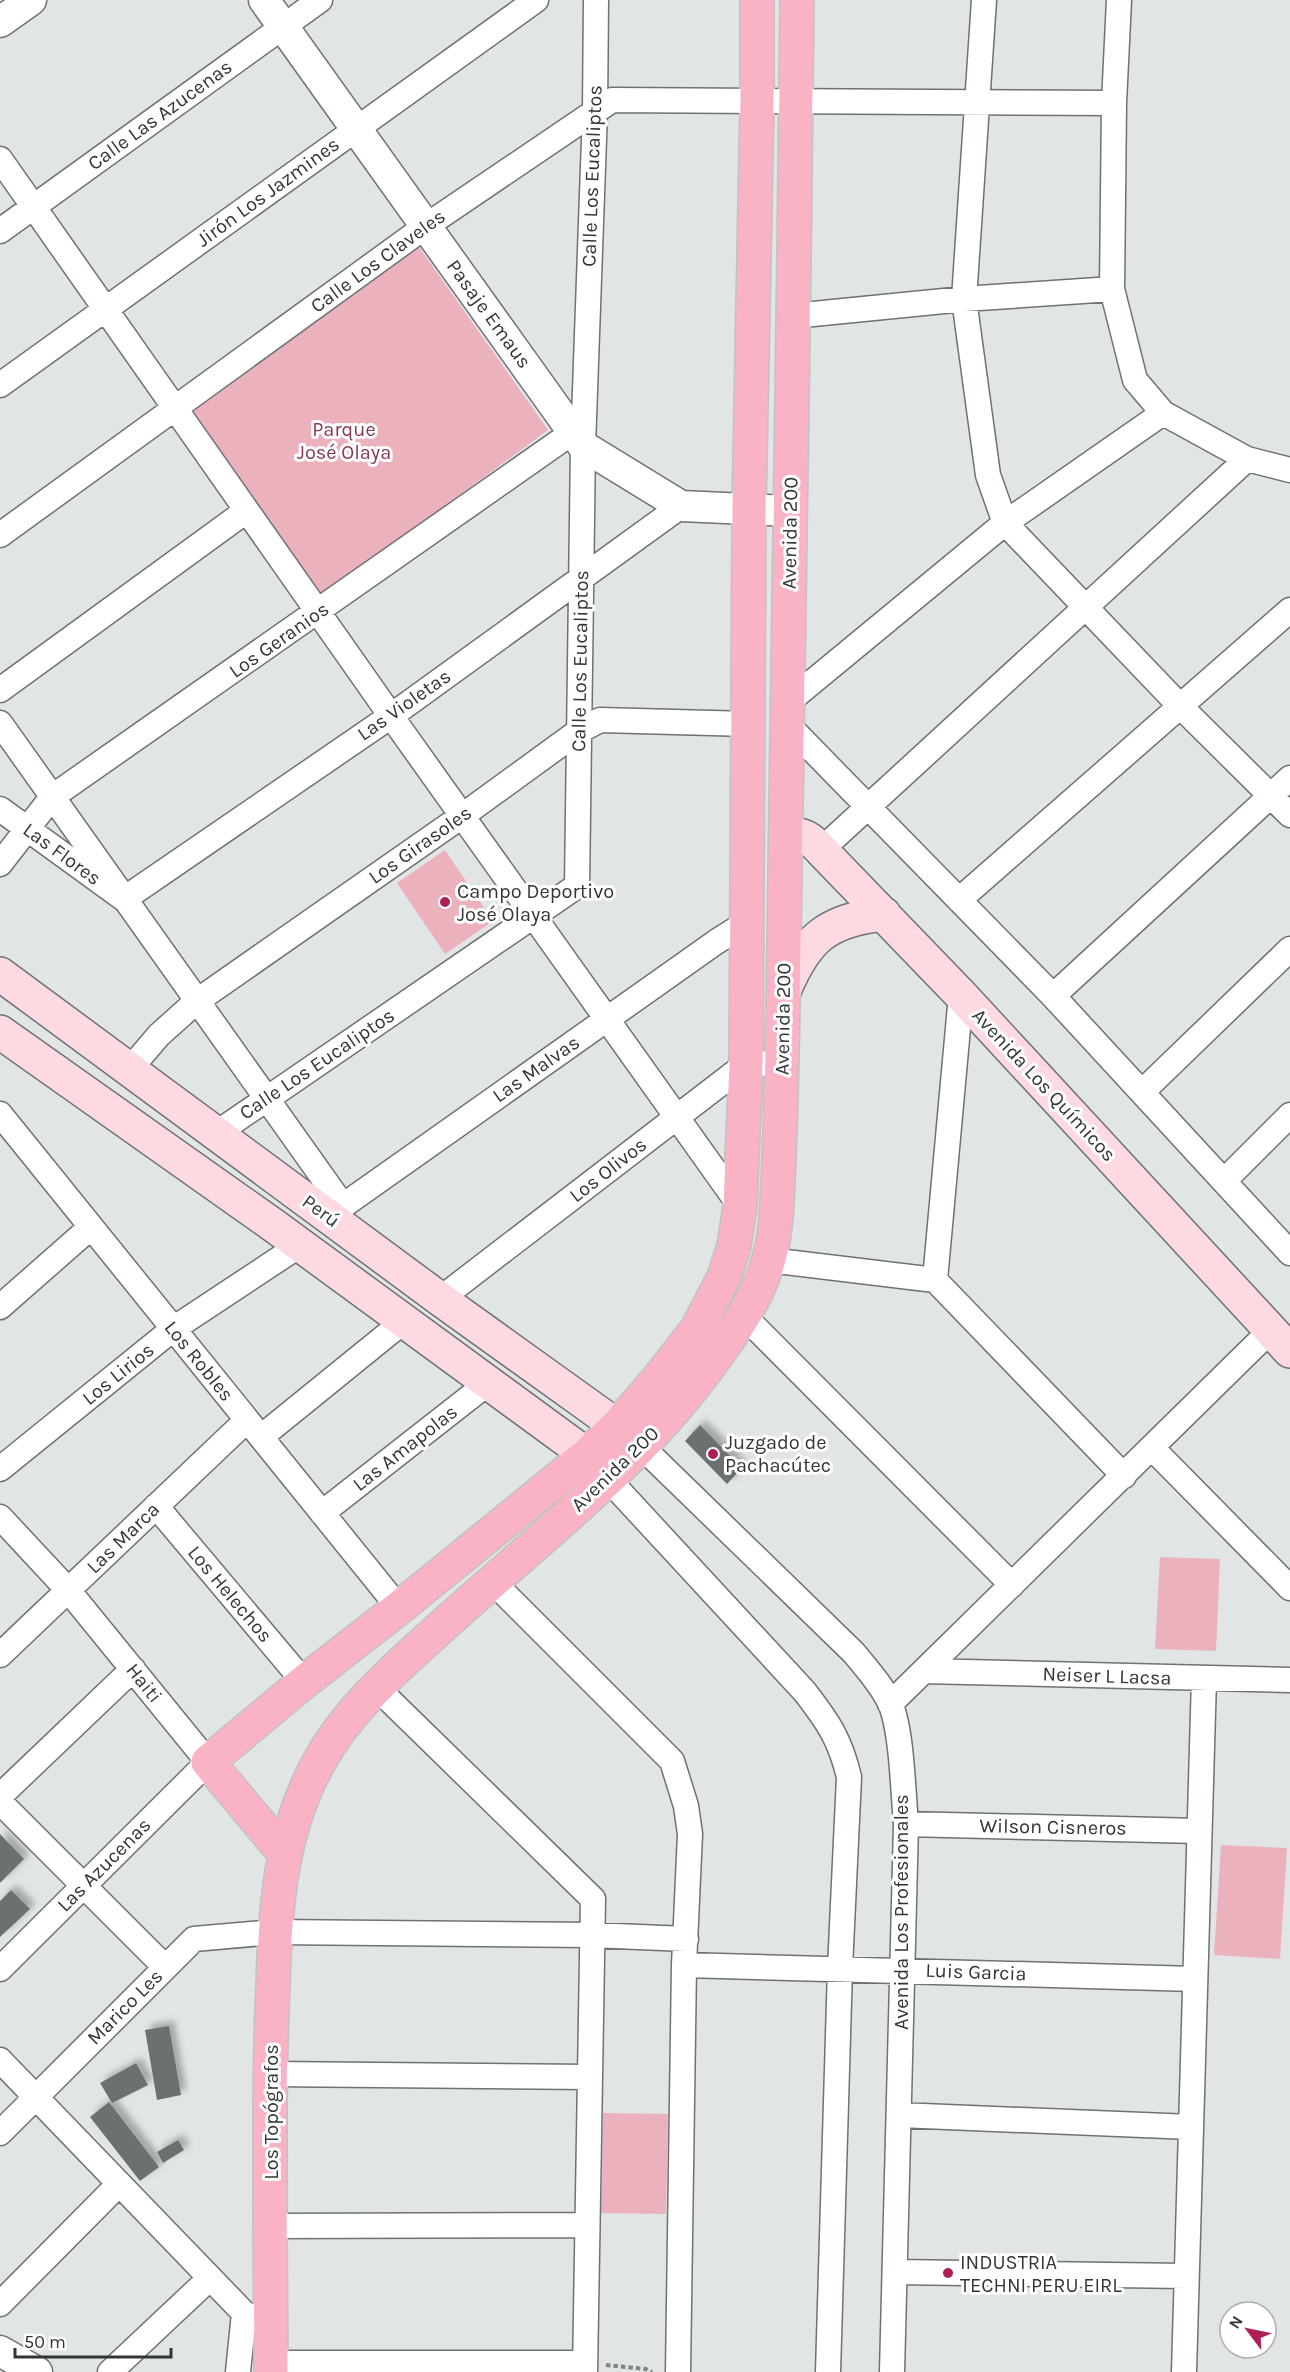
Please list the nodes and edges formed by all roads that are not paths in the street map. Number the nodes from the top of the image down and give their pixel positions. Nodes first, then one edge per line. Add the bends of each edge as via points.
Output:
1 (31, 0) edge
2 (264, 0) edge
3 (320, 0) edge
4 (536, 0) edge
5 (596, 0) edge
6 (757, 0) edge
7 (797, 0) edge
8 (984, 0) edge
9 (1119, 0) edge
10 (0, 22) edge
11 (284, 27) junction
12 (757, 101) junction
13 (795, 101) junction
14 (976, 102) junction
15 (1113, 103) junction
16 (595, 111) junction
17 (356, 128) junction
18 (0, 159) edge
19 (33, 207) junction
20 (426, 226) junction
21 (0, 231) edge
22 (1112, 289) junction
23 (964, 299) junction
24 (104, 309) junction
25 (793, 316) junction
26 (0, 385) edge
27 (175, 409) junction
28 (1163, 412) junction
29 (578, 439) junction
30 (1248, 459) junction
31 (1290, 470) edge
32 (681, 506) junction
33 (749, 509) junction
34 (246, 511) junction
35 (790, 511) junction
36 (1005, 524) junction
37 (0, 535) edge
38 (581, 579) junction
39 (1087, 607) junction
40 (1290, 610) edge
41 (318, 612) junction
42 (0, 690) edge
43 (1180, 706) junction
44 (788, 713) junction
45 (391, 716) junction
46 (0, 723) edge
47 (749, 724) junction
48 (579, 731) junction
49 (1290, 778) edge
50 (1270, 796) junction
51 (52, 797) junction
52 (868, 807) junction
53 (0, 809) edge
54 (1290, 815) edge
55 (462, 816) junction
56 (26, 828) junction
57 (788, 834) junction
58 (821, 850) junction
59 (0, 864) edge
60 (124, 899) junction
61 (959, 900) junction
62 (884, 914) junction
63 (533, 916) junction
64 (746, 923) junction
65 (1290, 949) edge
66 (0, 974) edge
67 (784, 991) junction
68 (961, 995) junction
69 (1053, 996) junction
70 (197, 1001) junction
71 (606, 1019) junction
72 (0, 1032) edge
73 (94, 1043) junction
74 (783, 1063) junction
75 (746, 1064) junction
76 (130, 1069) junction
77 (68, 1080) junction
78 (1142, 1092) junction
79 (267, 1099) junction
80 (1290, 1115) edge
81 (676, 1118) junction
82 (4, 1126) edge
83 (217, 1133) junction
84 (1224, 1181) junction
85 (740, 1206) junction
86 (336, 1211) junction
87 (91, 1227) junction
88 (300, 1245) junction
89 (1290, 1253) edge
90 (769, 1260) junction
91 (935, 1280) junction
92 (440, 1299) junction
93 (0, 1307) edge
94 (743, 1315) junction
95 (404, 1321) junction
96 (173, 1329) junction
97 (1280, 1340) edge
98 (488, 1383) junction
99 (617, 1426) junction
100 (254, 1428) junction
101 (642, 1447) junction
102 (1152, 1448) junction
103 (587, 1455) junction
104 (0, 1469) edge
105 (1124, 1476) junction
106 (609, 1480) junction
107 (156, 1506) junction
108 (322, 1513) junction
109 (0, 1517) edge
110 (492, 1581) junction
111 (1012, 1585) junction
112 (1290, 1588) edge
113 (68, 1590) junction
114 (399, 1608) junction
115 (0, 1655) edge
116 (133, 1669) junction
117 (924, 1671) junction
118 (1204, 1678) junction
119 (1290, 1680) edge
120 (304, 1682) junction
121 (376, 1688) junction
122 (890, 1704) junction
123 (208, 1762) junction
124 (0, 1796) edge
125 (0, 1802) edge
126 (906, 1824) junction
127 (1199, 1831) junction
128 (284, 1853) junction
129 (84, 1886) junction
130 (274, 1932) junction
131 (592, 1935) junction
132 (686, 1939) junction
133 (684, 1965) junction
134 (165, 1967) junction
135 (840, 1968) junction
136 (0, 1969) edge
137 (902, 1969) junction
138 (1195, 1979) junction
139 (0, 2060) edge
140 (270, 2074) junction
141 (590, 2077) junction
142 (36, 2097) junction
143 (899, 2115) junction
144 (1191, 2127) junction
145 (0, 2133) edge
146 (120, 2184) junction
147 (587, 2225) junction
148 (270, 2226) junction
149 (895, 2272) junction
150 (1186, 2276) junction
151 (210, 2278) junction
152 (0, 2304) edge
153 (257, 2320) junction
154 (0, 2351) edge
155 (240, 2361) edge
156 (271, 2367) edge
157 (585, 2368) edge
158 (37, 2372) edge
159 (110, 2372) edge
160 (219, 2372) edge
161 (678, 2372) edge
162 (828, 2372) edge
163 (892, 2372) edge
164 (1184, 2372) edge

1 - 10 street
2 - 11 street, Pasaje Emaus
3 - 11 street, Calle Las Azucenas
4 - 17 street, Jirón Los Jazmines
5 - 16 street, Calle Los Eucaliptos
6 - 12 main road, Avenida 200
7 - 13 main road, Avenida 200
8 - 14 street
9 - 15 street
11 - 17 street, Pasaje Emaus
11 - 19 street, Calle Las Azucenas
12 - 13 street, Calle Los Claveles
12 - 16 street, Calle Los Claveles via 612,100
12 - 33 main road, Avenida 200
13 - 14 street, Calle Los Claveles
13 - 25 main road, Avenida 200
14 - 15 street, Calle Los Claveles
14 - 23 street
15 - 22 street
16 - 20 street, Calle Los Claveles
16 - 29 street, Calle Los Eucaliptos
17 - 20 street, Pasaje Emaus
17 - 24 street, Jirón Los Jazmines
18 - 19 street
19 - 21 street, Calle Las Azucenas
19 - 24 street
20 - 27 street, Calle Los Claveles
20 - 29 street, Pasaje Emaus
22 - 23 street
22 - 28 street via 1135,380
23 - 25 street
23 - 36 street via 988,475
24 - 26 street, Jirón Los Jazmines
24 - 27 street
25 - 35 main road, Avenida 200
27 - 34 street
27 - 37 street, Calle Los Claveles
28 - 30 street
28 - 36 street
29 - 32 street, Pasaje Emaus
29 - 38 street, Calle Los Eucaliptos
29 - 41 street, Los Geranios
30 - 31 street
30 - 39 street
32 - 33 street, Pasaje Emaus
32 - 38 street, Las Violetas
33 - 35 street, Pasaje Emaus
33 - 47 main road, Avenida 200
34 - 41 street
34 - 42 street
35 - 44 main road, Avenida 200
36 - 39 street
36 - 44 street
38 - 45 street, Las Violetas
38 - 48 street, Calle Los Eucaliptos
39 - 43 street
39 - 52 street
40 - 43 street
41 - 45 street
41 - 51 street, Los Geranios
43 - 50 street
43 - 61 street
44 - 52 street
44 - 57 main road, Avenida 200
45 - 55 street
45 - 60 street, Las Violetas
46 - 51 street
47 - 48 street, Los Girasoles via 600,720
47 - 64 main road, Avenida 200
48 - 55 street, Los Girasoles
48 - 63 street, Calle Los Eucaliptos via 577,886
49 - 50 street
50 - 54 street
50 - 69 street
51 - 56 street, Los Geranios
51 - 60 street
52 - 58 street
52 - 61 street
53 - 56 street, Las Flores
55 - 63 street
55 - 70 street, Los Girasoles
56 - 59 street, Los Geranios
56 - 60 street, Las Flores
57 - 58 main road, Avenida Los Químicos via 799,833
57 - 67 main road, Avenida 200
58 - 62 main road, Avenida Los Químicos
60 - 70 street
61 - 69 street
62 - 67 main road via 858,917 834,926 813,941 796,962
62 - 68 main road, Avenida Los Químicos
63 - 71 street
63 - 79 street, Calle Los Eucaliptos
64 - 71 street, Las Malvas
64 - 75 main road, Avenida 200
65 - 78 street
66 - 73 main road, Perú
67 - 74 main road, Avenida 200
68 - 91 street
68 - 97 main road, Avenida Los Químicos
69 - 78 street
70 - 76 street, Los Girasoles via 159,1035
70 - 79 street
71 - 81 street
71 - 86 street, Las Malvas
72 - 77 main road, Perú
73 - 76 main road, Perú
73 - 77 main road
74 - 75 street
74 - 90 main road, Avenida 200 via 776,1221
75 - 81 street, Los Olivos
75 - 85 main road, Avenida 200
76 - 83 main road, Perú
77 - 88 main road, Perú
78 - 84 street
79 - 83 street, Calle Los Eucaliptos
79 - 86 street
80 - 84 street
81 - 85 street
81 - 92 street, Los Olivos
82 - 87 street, Los Robles
83 - 86 main road, Perú
84 - 89 street
85 - 99 main road, Avenida 200 via 734,1246 715,1298 697,1329
86 - 92 main road, Perú
87 - 93 street
87 - 96 street, Los Robles
88 - 95 main road, Perú
88 - 96 street, Los Lirios
90 - 91 street
90 - 94 main road, Avenida 200 via 754,1299
91 - 105 street
92 - 99 main road, Perú
94 - 101 main road, Avenida 200 via 697,1382
94 - 111 street
95 - 98 main road, Perú
95 - 100 street
96 - 100 street, Los Robles
96 - 104 street, Los Lirios
97 - 102 street
98 - 103 main road, Perú
98 - 108 street, Las Amapolas
99 - 101 main road, Perú
99 - 103 main road, Avenida 200
100 - 107 street, Las Marca
100 - 108 street, Los Robles
101 - 106 main road, Avenida 200
101 - 122 street, Avenida Los Profesionales via 854,1653 876,1678
102 - 105 street
102 - 112 street
103 - 106 main road, Perú
103 - 114 main road, Avenida 200
105 - 111 street
106 - 110 main road, Avenida 200
106 - 135 street via 805,1692 829,1723 843,1750 849,1777
107 - 113 street, Las Marca
107 - 120 street, Los Helechos
108 - 114 street, Los Robles
109 - 113 street, Haiti
110 - 121 main road, Avenida 200
110 - 132 street via 672,1761 690,1834
111 - 117 street
113 - 115 street, Las Marca
113 - 116 street, Haiti
114 - 120 main road, Avenida 200
116 - 123 street, Haiti
116 - 124 street
117 - 118 street, Neiser L Lacsa
117 - 122 street
118 - 119 street, Neiser L Lacsa
118 - 127 street
120 - 123 main road, Avenida 200
121 - 128 main road, Avenida 200 via 346,1720 319,1761 298,1806
121 - 131 street via 593,1899
122 - 126 street, Avenida Los Profesionales via 897,1733
123 - 128 main road, Haiti
123 - 129 street, Las Azucenas
125 - 129 street
126 - 127 street, Wilson Cisneros
126 - 137 street, Avenida Los Profesionales
127 - 138 street
128 - 130 main road, Los Topógrafos
129 - 134 street
129 - 136 street, Las Azucenas
130 - 131 street, Marico Les
130 - 134 street, Marico Les via 194,1939
130 - 140 main road, Los Topógrafos
131 - 132 street, Marico Les
131 - 141 street
132 - 133 street
133 - 135 street, Luis Garcia
133 - 161 street
134 - 142 street, Marico Les
135 - 137 street, Luis Garcia
135 - 162 street
137 - 138 street, Luis Garcia
137 - 143 street, Avenida Los Profesionales
138 - 144 street
139 - 142 street
140 - 141 street
140 - 148 main road, Los Topógrafos
141 - 147 street
142 - 145 street, Marico Les
142 - 146 street
143 - 144 street
143 - 149 street, Avenida Los Profesionales
144 - 150 street
146 - 151 street
146 - 152 street
147 - 148 street
147 - 157 street
148 - 153 main road, Los Topógrafos
149 - 150 street
149 - 163 street, Avenida Los Profesionales
150 - 164 street
151 - 153 street
151 - 159 street
153 - 155 street
153 - 156 main road, Los Topógrafos
154 - 158 street
155 - 160 street
156 - 157 street

